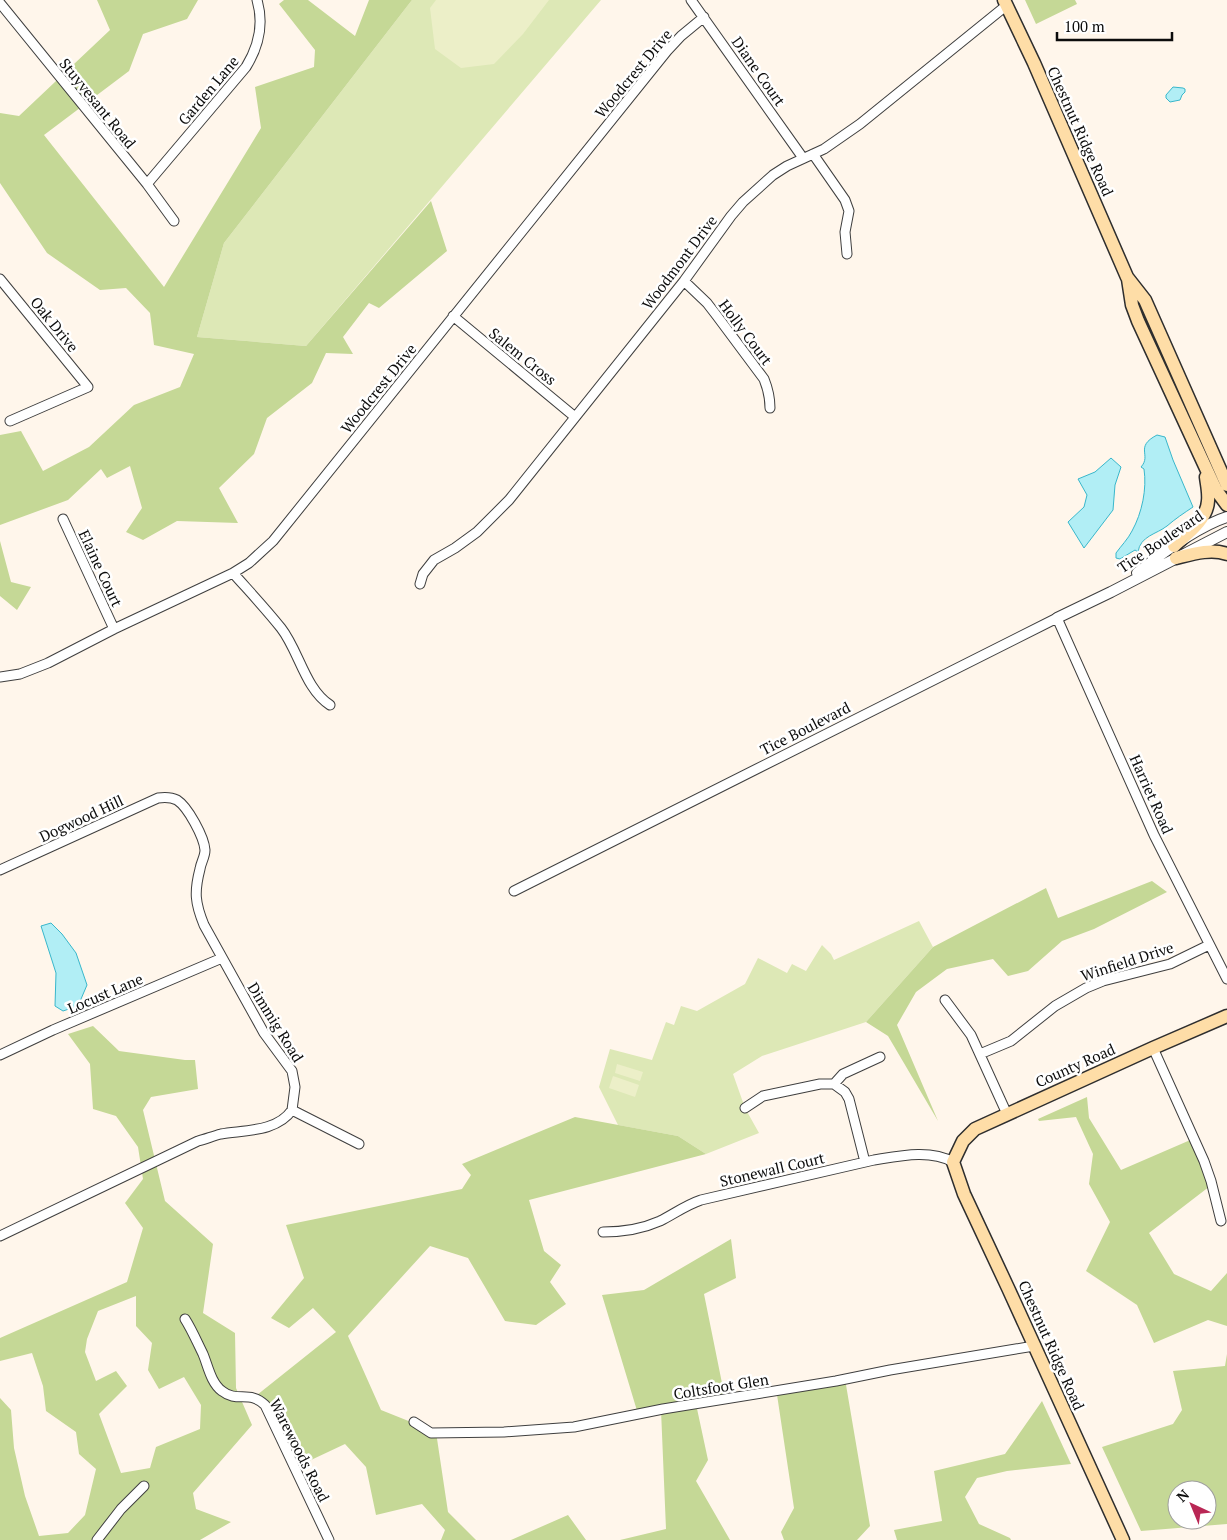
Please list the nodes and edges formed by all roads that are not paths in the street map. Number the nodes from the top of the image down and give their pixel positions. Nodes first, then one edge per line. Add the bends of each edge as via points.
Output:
1 (258, 0) edge
2 (691, 0) edge
3 (0, 3) edge
4 (1005, 3) edge
5 (704, 17) junction
6 (813, 154) junction
7 (803, 158) junction
8 (147, 184) junction
9 (174, 221) dead end
10 (847, 254) dead end
11 (1127, 277) junction
12 (0, 279) edge
13 (684, 281) junction
14 (453, 316) junction
15 (770, 408) dead end
16 (576, 416) junction
17 (10, 421) dead end
18 (1206, 469) junction
19 (1227, 485) edge
20 (1227, 505) edge
21 (1227, 517) edge
22 (63, 519) dead end
23 (1227, 532) edge
24 (1175, 552) junction
25 (1227, 554) edge
26 (233, 573) junction
27 (420, 584) dead end
28 (1057, 618) junction
29 (114, 629) junction
30 (0, 677) edge
31 (330, 705) dead end
32 (174, 798) joint
33 (0, 870) edge
34 (514, 891) dead end
35 (1209, 945) junction
36 (222, 958) junction
37 (1227, 979) edge
38 (945, 1000) dead end
39 (1227, 1016) edge
40 (1153, 1048) junction
41 (980, 1054) junction
42 (0, 1055) edge
43 (880, 1057) dead end
44 (834, 1084) junction
45 (745, 1108) dead end
46 (292, 1110) junction
47 (1007, 1114) junction
48 (360, 1144) dead end
49 (865, 1162) junction
50 (953, 1162) junction
51 (1221, 1221) dead end
52 (603, 1232) dead end
53 (0, 1236) edge
54 (185, 1319) dead end
55 (1034, 1346) junction
56 (414, 1422) dead end
57 (144, 1486) dead end
58 (97, 1540) edge
59 (329, 1540) edge
60 (1123, 1540) edge

1 - 8 street, Garden Lane via 260,33 252,58
2 - 5 street, Diane Court
3 - 8 street, Stuyvesant Road
4 - 6 street, Woodmont Drive via 860,124
4 - 11 main road, Chestnut Ridge Road
5 - 7 street, Diane Court
5 - 14 street, Woodcrest Drive via 667,51
6 - 7 street, Woodmont Drive
6 - 10 street via 849,211 845,232
7 - 13 street, Woodmont Drive via 773,175 743,202
8 - 9 street, Stuyvesant Road
11 - 18 main road, Chestnut Ridge Road via 1138,321
11 - 19 main road, Chestnut Ridge Road via 1145,300
12 - 17 street, Oak Drive via 88,387
13 - 15 street, Holly Court via 707,303 764,380
13 - 16 street, Woodmont Drive
14 - 16 street, Salem Cross
14 - 26 street, Woodcrest Drive via 273,541
16 - 27 street, Woodmont Drive via 494,517 434,560
18 - 20 main road, Chestnut Ridge Road
18 - 24 main road via 1208,500 1205,512
21 - 24 street, Tice Boulevard via 1211,524
22 - 29 street, Elaine Court
23 - 24 street, Tice Boulevard
24 - 25 main road
24 - 28 street, Tice Boulevard via 1111,592
26 - 29 street, Woodcrest Drive
26 - 31 street via 281,628 314,689
28 - 34 street, Tice Boulevard
28 - 35 street, Harriet Road via 1154,835
29 - 30 street, Woodcrest Drive via 48,663 20,674
32 - 33 street, Dogwood Hill via 158,798
32 - 36 street, Dimmig Road via 184,806 203,842 204,856 196,888 196,906
35 - 37 street, Harriet Road
35 - 41 street, Winfield Drive via 1170,964 1086,988 1055,1006 1011,1041
36 - 42 street, Locust Lane
36 - 46 street, Dimmig Road via 264,1033 292,1071 295,1086
38 - 41 street via 966,1027
39 - 40 main road, County Road
40 - 47 main road, County Road
40 - 51 street via 1204,1161
41 - 47 street
43 - 44 street via 843,1074
44 - 45 street via 764,1096
44 - 49 street via 849,1099
46 - 48 street
46 - 53 street via 271,1125 198,1141
47 - 50 main road, County Road via 970,1132
49 - 50 street, Stonewall Court via 939,1155
49 - 52 street, Stonewall Court via 701,1200 644,1227
50 - 55 main road, Chestnut Ridge Road via 964,1194
54 - 59 street, Warewoods Road via 213,1380 222,1391 234,1397 254,1397 265,1405
55 - 56 street, Coltsfoot Glen via 574,1427 431,1434
55 - 60 main road, Chestnut Ridge Road
57 - 58 street

